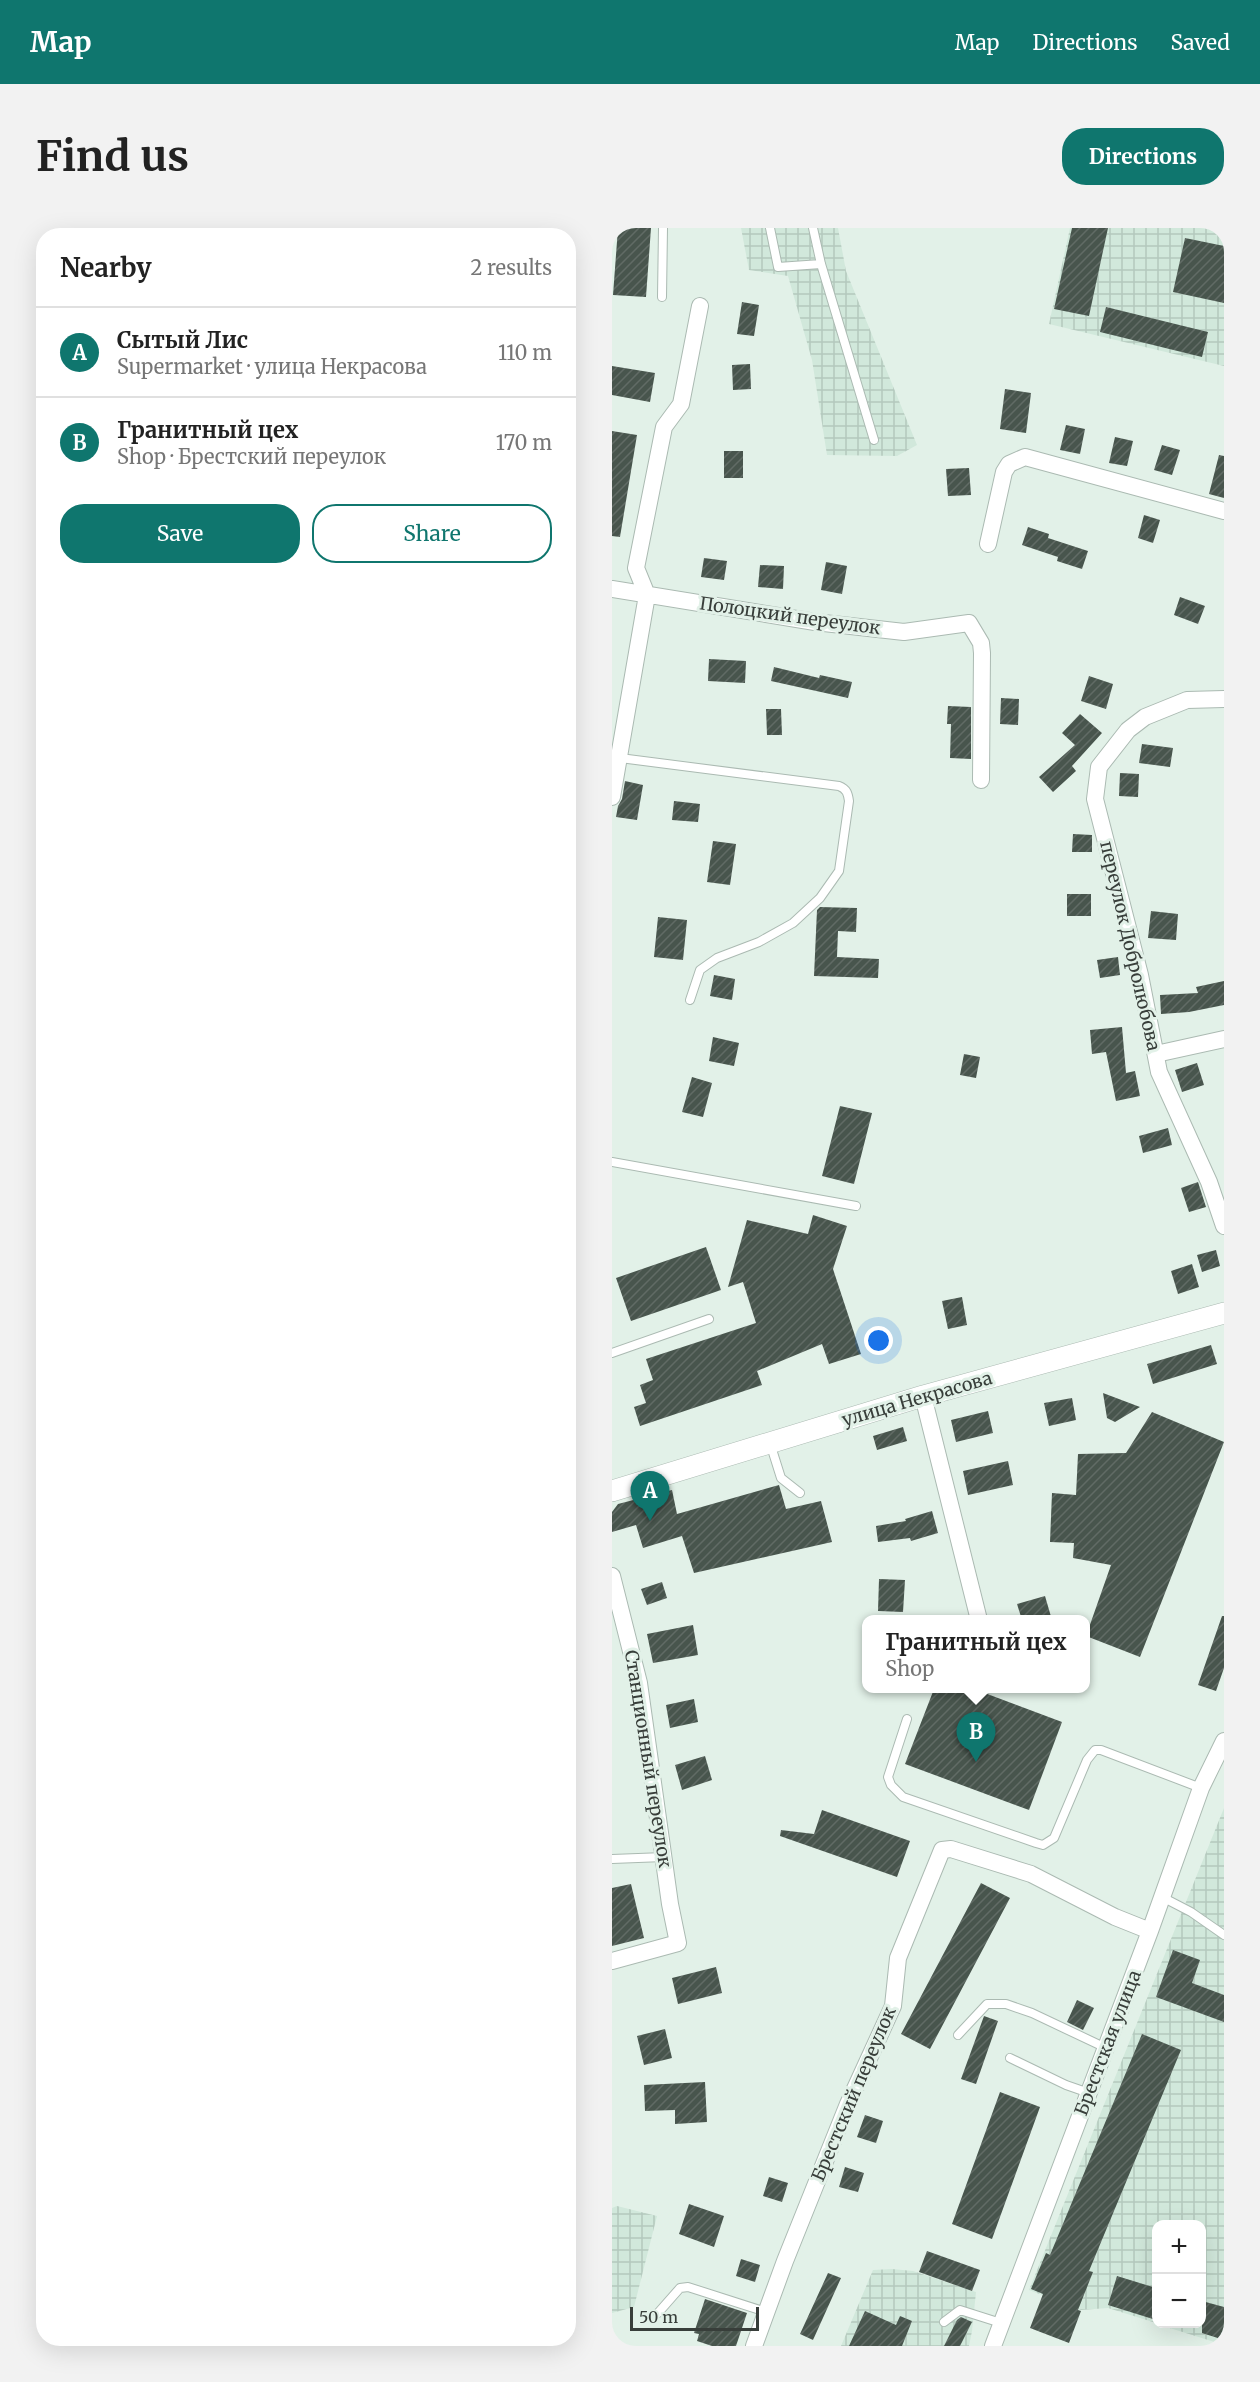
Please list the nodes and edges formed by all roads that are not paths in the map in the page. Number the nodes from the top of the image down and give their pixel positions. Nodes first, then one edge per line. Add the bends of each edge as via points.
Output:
1 (663, 228) edge
2 (770, 228) edge
3 (813, 228) edge
4 (821, 264) junction
5 (662, 297) dead end
6 (700, 306) dead end
7 (873, 440) dead end
8 (1224, 511) edge
9 (988, 544) dead end
10 (612, 589) edge
11 (647, 596) junction
12 (1224, 699) edge
13 (620, 758) junction
14 (981, 780) dead end
15 (612, 797) edge
16 (690, 1000) dead end
17 (1224, 1039) edge
18 (1156, 1054) junction
19 (612, 1162) edge
20 (856, 1206) dead end
21 (1224, 1226) edge
22 (1224, 1313) edge
23 (710, 1318) dead end
24 (612, 1353) edge
25 (923, 1396) junction
26 (770, 1443) junction
27 (612, 1491) edge
28 (800, 1493) dead end
29 (612, 1576) edge
30 (978, 1615) edge
31 (907, 1719) dead end
32 (1224, 1741) edge
33 (1202, 1788) junction
34 (664, 1857) junction
35 (612, 1859) edge
36 (1162, 1897) junction
37 (1150, 1931) junction
38 (1224, 1935) edge
39 (612, 1961) edge
40 (957, 2035) dead end
41 (1106, 2048) junction
42 (1010, 2058) dead end
43 (1089, 2093) junction
44 (766, 2312) junction
45 (658, 2313) dead end
46 (944, 2322) dead end
47 (1001, 2323) junction
48 (754, 2346) edge
49 (993, 2346) edge

1 - 5 lane
2 - 4 lane via 778,267
3 - 4 lane
4 - 7 lane
6 - 11 street via 681,404 664,427 636,568
8 - 9 street via 1025,457 1009,464 1004,472
10 - 11 street, Полоцкий переулок
11 - 13 street
11 - 14 street, Полоцкий переулок via 904,632 969,623 982,653
12 - 18 street, переулок Добролюбова via 1187,700 1145,717 1128,730 1099,767 1095,799
13 - 15 street
13 - 16 lane via 839,786 848,794 839,871 820,898 793,923 759,942 717,958 700,970
17 - 18 street
18 - 21 street, переулок Добролюбова via 1159,1072 1209,1182
19 - 20 lane
22 - 25 street, улица Некрасова
23 - 24 lane
25 - 26 street, улица Некрасова
25 - 30 street
26 - 27 street, улица Некрасова
26 - 28 lane via 781,1478
29 - 34 street, Станционный переулок via 639,1683
31 - 33 lane via 888,1777 896,1792 1043,1845 1054,1838 1087,1760 1095,1750
32 - 33 street, Брестская улица
33 - 36 street, Брестская улица
34 - 35 lane
34 - 39 street, Станционный переулок via 678,1943
36 - 37 street, Брестская улица
36 - 38 lane
37 - 41 street, Брестская улица
37 - 44 street, Брестский переулок via 1031,1874 951,1849 942,1850 898,1958 892,2006 848,2104
40 - 41 lane via 987,2004 1006,2004
41 - 43 street, Брестская улица
42 - 43 lane
43 - 47 street, Брестская улица
44 - 45 lane via 680,2288
44 - 48 street, Брестский переулок
46 - 47 lane via 960,2310
47 - 49 street, Брестская улица

